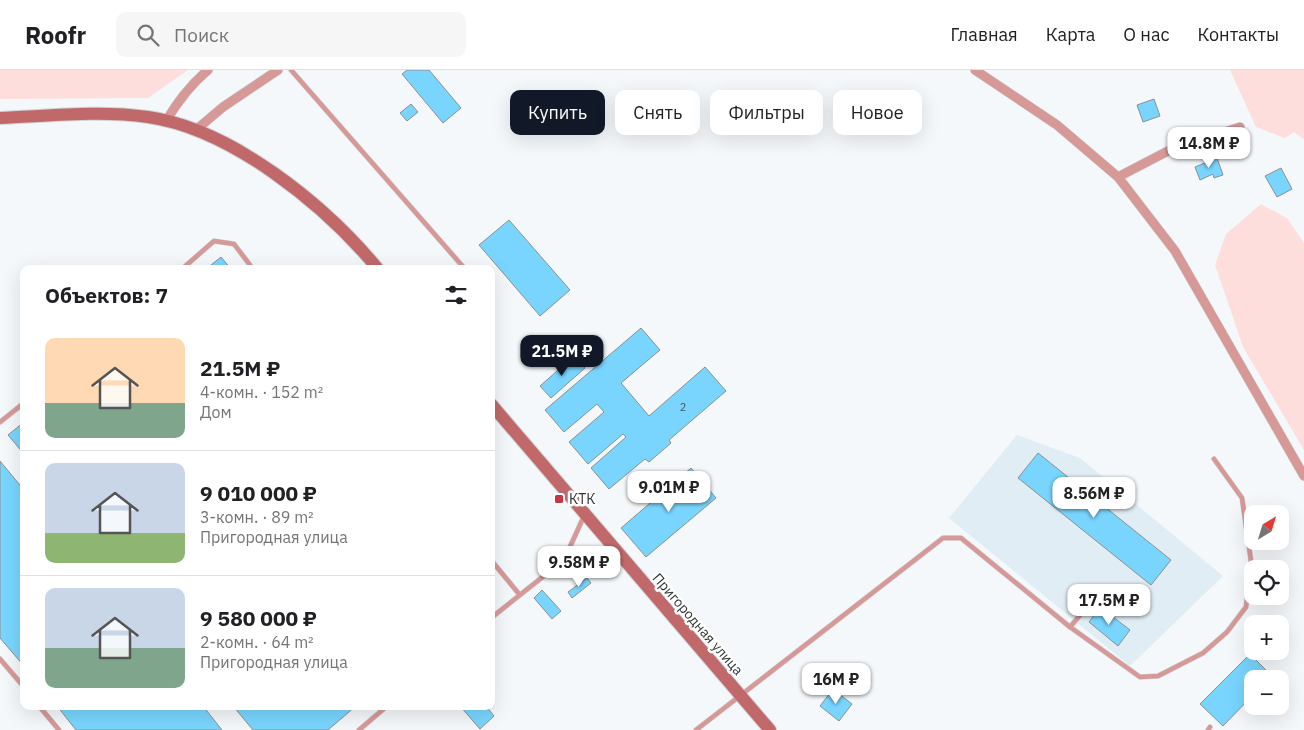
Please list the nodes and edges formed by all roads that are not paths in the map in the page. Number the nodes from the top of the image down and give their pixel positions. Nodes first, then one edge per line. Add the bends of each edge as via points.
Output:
1 (208, 70) edge
2 (278, 70) edge
3 (291, 70) edge
4 (975, 70) edge
5 (0, 118) edge
6 (166, 120) junction
7 (1240, 127) dead end
8 (197, 130) junction
9 (1118, 177) junction
10 (187, 265) edge
11 (250, 265) edge
12 (375, 265) edge
13 (462, 265) edge
14 (20, 406) edge
15 (495, 409) edge
16 (0, 422) edge
17 (1214, 459) dead end
18 (1304, 476) edge
19 (584, 515) junction
20 (495, 565) edge
21 (519, 594) junction
22 (1098, 594) dead end
23 (495, 615) edge
24 (1070, 627) junction
25 (0, 659) edge
26 (20, 682) edge
27 (740, 696) junction
28 (43, 710) edge
29 (382, 710) edge
30 (59, 730) edge
31 (359, 730) edge
32 (696, 730) edge
33 (770, 730) edge

1 - 6 street via 193,82
2 - 8 street via 223,106
3 - 13 lane
4 - 9 street via 1058,125
5 - 6 street via 117,115
6 - 8 street
7 - 9 street via 1168,150
8 - 12 street via 253,160 291,187 351,238
9 - 18 street via 1175,251
10 - 11 lane via 214,241 234,244
14 - 16 lane
15 - 19 street, Пригородная улица
17 - 24 lane via 1242,498 1251,561 1246,607 1227,632 1204,653 1158,676 1140,676
19 - 21 lane via 564,560
19 - 27 street, Пригородная улица
20 - 21 lane
21 - 23 lane
22 - 24 lane
24 - 27 lane via 961,538 943,538
25 - 26 lane
27 - 32 lane
27 - 33 street, Пригородная улица
28 - 30 lane
29 - 31 lane

